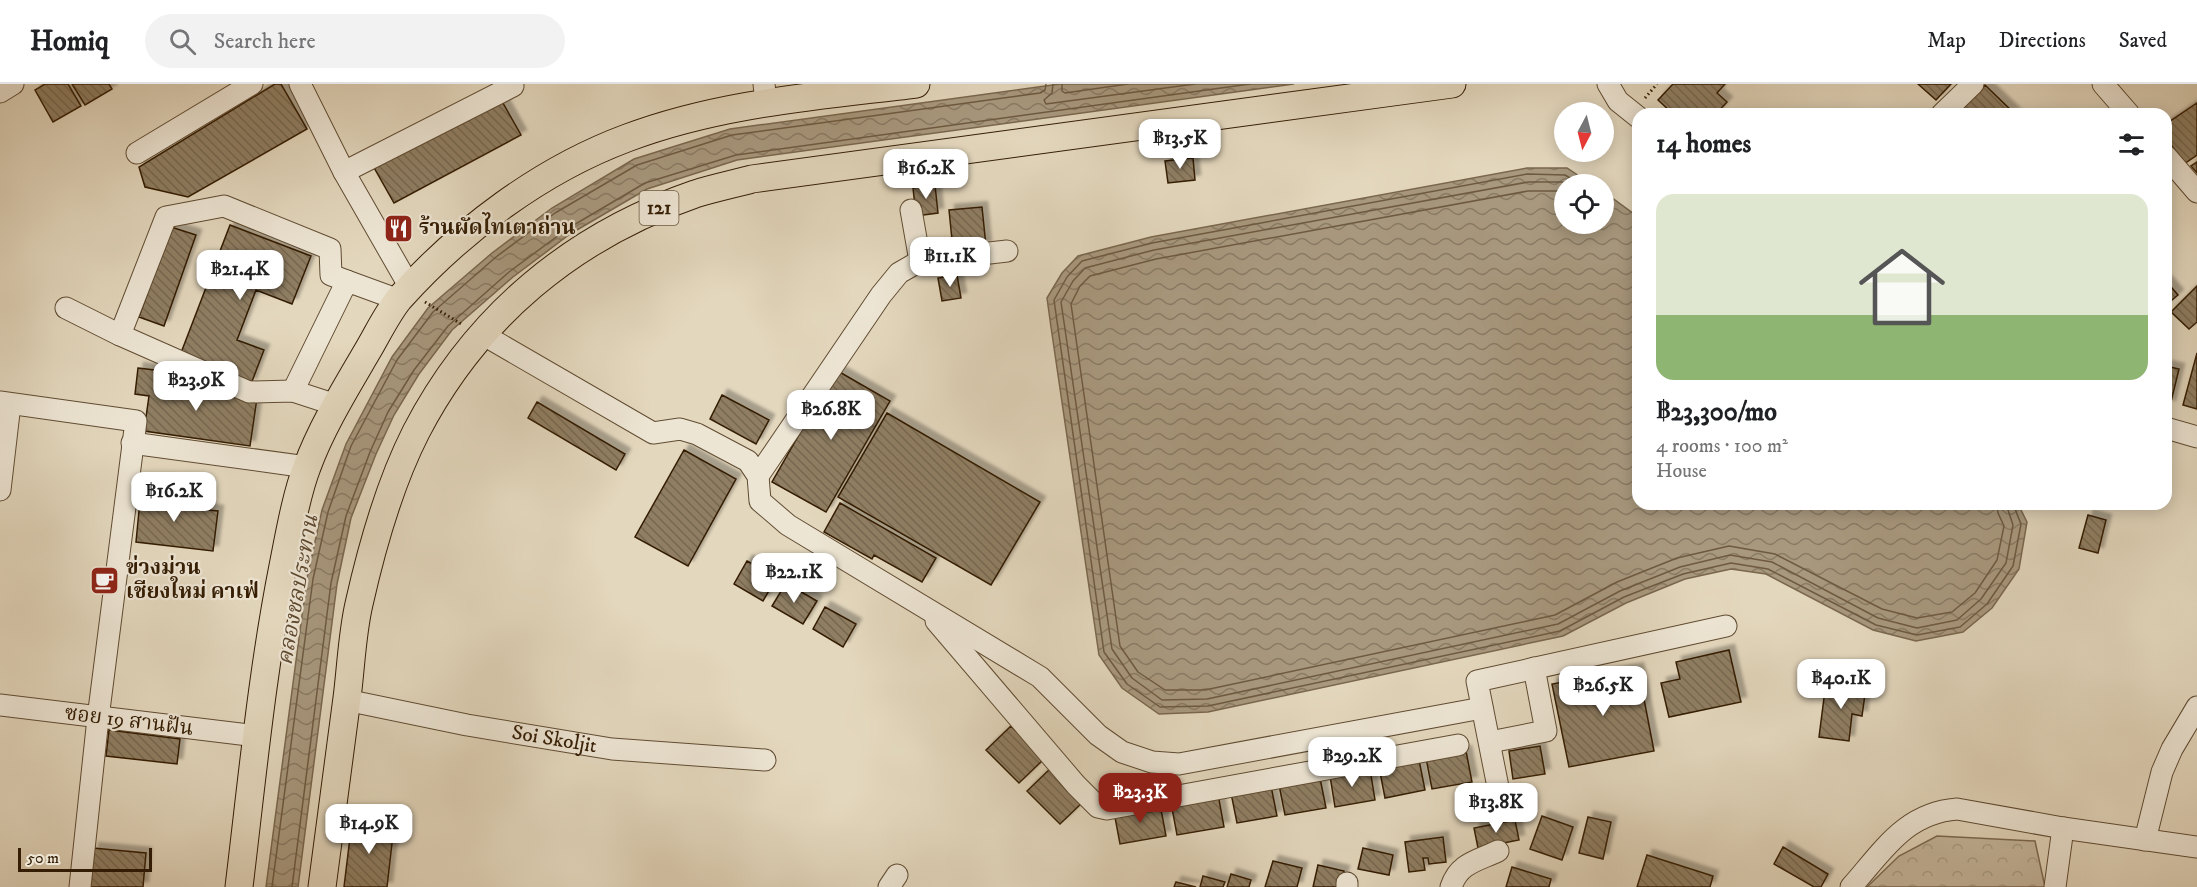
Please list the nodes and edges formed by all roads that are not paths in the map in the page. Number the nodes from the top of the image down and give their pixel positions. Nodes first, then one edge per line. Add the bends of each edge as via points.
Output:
1 (13, 84) edge
2 (252, 84) edge
3 (300, 84) edge
4 (916, 84) edge
5 (1452, 84) edge
6 (1608, 84) edge
7 (1973, 84) edge
8 (2103, 84) edge
9 (513, 86) dead end
10 (0, 92) edge
11 (765, 93) edge
12 (1948, 108) edge
13 (2124, 108) edge
14 (1632, 112) edge
15 (137, 153) dead end
16 (2172, 163) edge
17 (345, 172) junction
18 (2197, 192) edge
19 (911, 210) dead end
20 (1007, 251) dead end
21 (920, 261) junction
22 (348, 281) junction
23 (413, 298) junction
24 (66, 308) dead end
25 (472, 329) junction
26 (120, 335) junction
27 (293, 391) junction
28 (5, 403) edge
29 (336, 405) junction
30 (2172, 430) edge
31 (2197, 437) edge
32 (132, 443) junction
33 (307, 467) junction
34 (758, 476) junction
35 (0, 490) edge
36 (924, 607) junction
37 (1726, 626) dead end
38 (1534, 669) junction
39 (346, 700) junction
40 (0, 705) edge
41 (2197, 707) edge
42 (1482, 708) junction
43 (99, 718) junction
44 (257, 736) junction
45 (1490, 742) junction
46 (1458, 745) dead end
47 (765, 760) dead end
48 (1498, 787) dead end
49 (2063, 828) junction
50 (2145, 840) junction
51 (2197, 848) edge
52 (1498, 851) dead end
53 (80, 887) edge
54 (239, 887) edge
55 (322, 887) edge
56 (1451, 887) edge
57 (1851, 887) edge
58 (2055, 887) edge

1 - 10 street
2 - 15 street
3 - 17 street
4 - 11 main road
5 - 25 main road, 121 via 752,179 696,193 642,215 581,248
6 - 14 street via 1618,101
7 - 12 street
8 - 13 street
9 - 17 street
11 - 23 main road via 628,138 568,164 484,219 446,253
16 - 18 street
17 - 23 street
19 - 21 street
20 - 21 street
21 - 34 street via 899,273 881,295
22 - 23 street
22 - 26 street via 331,275 330,249 224,206 166,217
22 - 27 street
23 - 29 main road
24 - 26 street
25 - 34 street via 653,433 680,429 697,434 748,461
25 - 39 main road, 121 via 465,355 416,433 391,492 358,606
26 - 27 street via 249,392
27 - 29 street
28 - 32 street via 136,421
28 - 35 street
29 - 33 main road
30 - 31 street
32 - 33 street
32 - 43 street
33 - 44 main road via 273,620
34 - 36 street via 760,501 781,519
36 - 42 street via 1040,677 1098,735 1122,752 1152,762 1179,764
36 - 46 street via 1098,807 1107,809
37 - 38 street
38 - 42 street via 1477,681
38 - 45 street via 1546,730
39 - 47 street, Soi Skoljit via 612,749
39 - 55 main road, 121
40 - 43 street, ซอย 19 สานฝัน
41 - 50 street via 2162,772
42 - 45 street
43 - 44 street, ซอย 19 สานฝัน
43 - 53 street
44 - 54 main road
45 - 48 street
49 - 50 street
49 - 57 street via 1957,809 1939,811 1904,828
49 - 58 street
50 - 51 street
52 - 56 street via 1462,867

